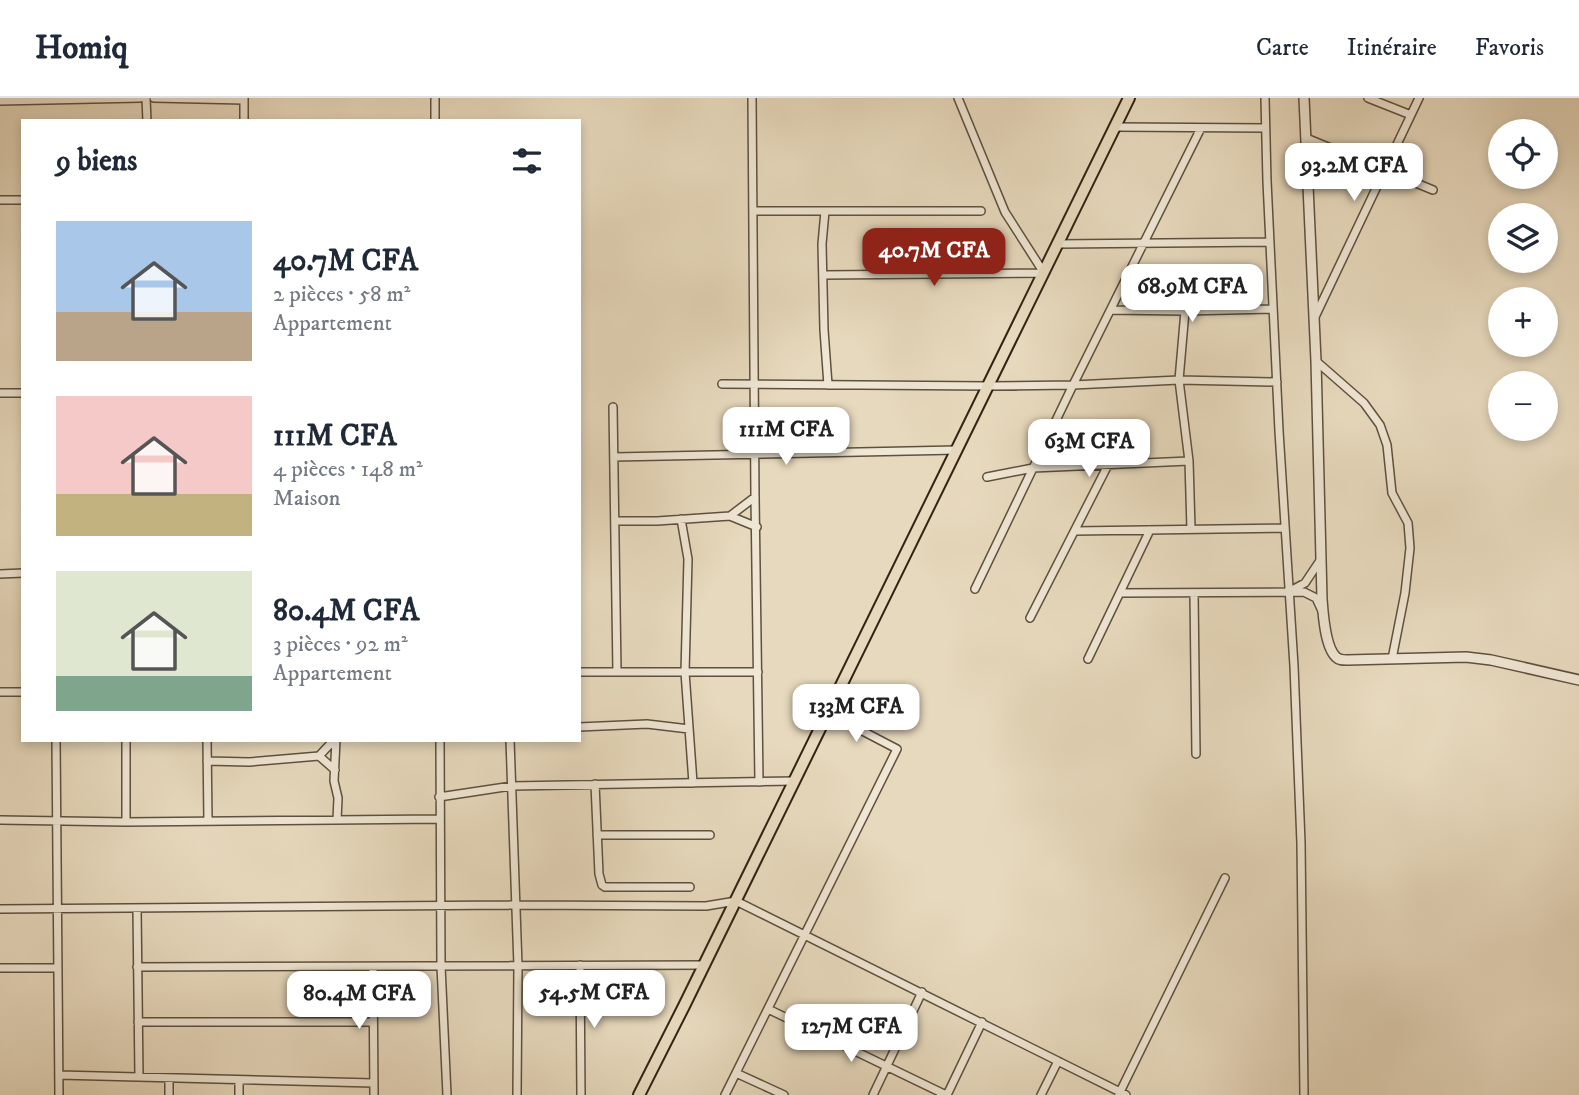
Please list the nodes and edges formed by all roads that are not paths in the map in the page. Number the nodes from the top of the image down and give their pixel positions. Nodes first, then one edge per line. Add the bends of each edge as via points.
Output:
1 (140, 98) edge
2 (146, 98) edge
3 (154, 98) edge
4 (435, 98) edge
5 (752, 98) edge
6 (958, 98) edge
7 (1129, 98) edge
8 (1265, 98) edge
9 (1304, 98) edge
10 (1368, 98) edge
11 (1419, 98) edge
12 (244, 99) edge
13 (0, 101) edge
14 (1411, 115) junction
15 (147, 119) edge
16 (244, 119) edge
17 (435, 119) edge
18 (1115, 127) junction
19 (1201, 128) junction
20 (1265, 128) junction
21 (1306, 138) junction
22 (1385, 170) junction
23 (1433, 190) dead end
24 (0, 200) edge
25 (21, 200) edge
26 (754, 211) junction
27 (825, 211) junction
28 (981, 211) dead end
29 (1270, 242) junction
30 (1145, 243) junction
31 (1059, 244) junction
32 (1044, 273) junction
33 (824, 275) junction
34 (1273, 309) junction
35 (1111, 310) junction
36 (1185, 311) junction
37 (1314, 319) junction
38 (1316, 361) junction
39 (1179, 380) junction
40 (1277, 382) junction
41 (722, 384) dead end
42 (755, 385) junction
43 (828, 385) junction
44 (1073, 385) junction
45 (989, 386) junction
46 (0, 393) edge
47 (21, 393) edge
48 (613, 407) dead end
49 (957, 450) junction
50 (756, 454) junction
51 (614, 457) junction
52 (1189, 461) junction
53 (1109, 463) junction
54 (1033, 468) junction
55 (987, 477) dead end
56 (755, 497) junction
57 (730, 516) junction
58 (681, 519) junction
59 (615, 521) junction
60 (757, 527) junction
61 (1285, 528) junction
62 (1191, 529) junction
63 (1150, 530) junction
64 (1075, 531) junction
65 (1321, 559) junction
66 (21, 573) edge
67 (0, 574) edge
68 (975, 589) dead end
69 (1288, 592) junction
70 (1120, 593) junction
71 (1194, 593) junction
72 (1323, 615) junction
73 (1030, 618) dead end
74 (1088, 659) dead end
75 (1392, 659) junction
76 (581, 672) edge
77 (617, 672) junction
78 (685, 672) junction
79 (758, 672) junction
80 (1579, 680) edge
81 (0, 692) edge
82 (21, 692) edge
83 (828, 713) junction
84 (581, 727) edge
85 (689, 729) junction
86 (55, 742) edge
87 (126, 742) edge
88 (207, 742) edge
89 (333, 742) edge
90 (335, 742) edge
91 (440, 742) edge
92 (510, 742) edge
93 (1196, 754) dead end
94 (319, 756) junction
95 (207, 761) junction
96 (335, 770) junction
97 (795, 781) junction
98 (759, 782) junction
99 (693, 783) junction
100 (595, 784) junction
101 (512, 786) junction
102 (439, 797) junction
103 (440, 819) junction
104 (0, 820) edge
105 (337, 820) junction
106 (56, 821) junction
107 (208, 821) junction
108 (126, 822) junction
109 (597, 835) junction
110 (710, 835) dead end
111 (1225, 878) dead end
112 (690, 887) dead end
113 (736, 901) junction
114 (516, 905) junction
115 (441, 907) junction
116 (137, 908) junction
117 (0, 909) edge
118 (57, 909) junction
119 (806, 935) junction
120 (705, 964) junction
121 (580, 965) junction
122 (441, 966) junction
123 (518, 966) junction
124 (137, 967) junction
125 (373, 967) junction
126 (0, 968) edge
127 (58, 968) junction
128 (922, 992) junction
129 (768, 1009) junction
130 (138, 1022) junction
131 (373, 1022) junction
132 (982, 1022) junction
133 (1058, 1061) junction
134 (887, 1066) junction
135 (736, 1073) junction
136 (59, 1075) junction
137 (139, 1077) junction
138 (169, 1078) junction
139 (239, 1080) junction
140 (373, 1083) junction
141 (1122, 1094) edge
142 (60, 1095) edge
143 (170, 1095) edge
144 (239, 1095) edge
145 (374, 1095) edge
146 (447, 1095) edge
147 (517, 1095) edge
148 (581, 1095) edge
149 (639, 1095) edge
150 (725, 1095) edge
151 (784, 1095) edge
152 (873, 1095) edge
153 (947, 1095) edge
154 (1041, 1095) edge
155 (1304, 1095) edge

1 - 13 street
2 - 15 street
3 - 12 street
4 - 17 street
5 - 26 street
6 - 32 street via 1005,212
7 - 18 main road
8 - 20 street
9 - 21 street
10 - 14 street
11 - 14 street
12 - 16 street
14 - 22 street
18 - 19 street
18 - 31 main road
19 - 20 street
19 - 30 street
20 - 29 street
21 - 22 street
21 - 37 street
22 - 23 street
22 - 37 street
24 - 25 street
26 - 27 street
26 - 42 street
27 - 28 street
27 - 33 street
29 - 30 street
29 - 34 street
30 - 31 street
30 - 35 street
31 - 32 main road
32 - 33 street
32 - 45 main road
33 - 43 street
34 - 36 street
34 - 40 street
35 - 36 street
35 - 44 street
36 - 39 street
37 - 38 street
38 - 65 street
38 - 75 street via 1364,402 1380,425 1392,493 1408,523 1405,593
39 - 40 street
39 - 44 street
39 - 52 street
40 - 61 street
41 - 42 street
42 - 43 street
42 - 50 street
43 - 45 street
44 - 45 street
44 - 54 street
45 - 49 main road
46 - 47 street
48 - 51 street
49 - 50 street
49 - 83 main road
50 - 51 street
50 - 56 street
51 - 59 street
52 - 53 street
52 - 62 street
53 - 54 street
53 - 64 street
54 - 55 street
54 - 68 street
56 - 57 street
56 - 60 street
57 - 58 street
57 - 60 street
58 - 59 street
58 - 78 street via 688,559
59 - 77 street
60 - 79 street
61 - 62 street
61 - 69 street
62 - 63 street
63 - 64 street
63 - 70 street
64 - 73 street
65 - 69 street via 1305,583
65 - 72 street
66 - 67 street
69 - 71 street
69 - 72 street via 1313,596
69 - 155 street via 1301,844
70 - 71 street
70 - 74 street
71 - 93 street
72 - 75 street via 1334,656
75 - 80 street via 1483,659
76 - 77 street
77 - 78 street
78 - 79 street
78 - 85 street
79 - 98 street
81 - 82 street
83 - 97 main road
83 - 119 street via 897,749
84 - 85 street via 647,724
85 - 99 street
86 - 106 street
87 - 108 street
88 - 95 street
89 - 94 street
90 - 96 street
91 - 102 street
92 - 101 street
94 - 95 street
94 - 96 street
95 - 107 street
96 - 105 street
97 - 98 street
97 - 113 main road
98 - 99 street
99 - 100 street
100 - 101 street
100 - 109 street
101 - 102 street
101 - 114 street
102 - 103 street
103 - 105 street
103 - 115 street
104 - 106 street
105 - 107 street
106 - 108 street
106 - 118 street
107 - 108 street
109 - 110 street
109 - 112 street via 602,885
111 - 141 street
113 - 114 street via 706,906
113 - 119 street
113 - 120 main road
114 - 115 street
114 - 123 street
115 - 116 street
115 - 122 street
116 - 118 street
116 - 124 street
117 - 118 street
118 - 127 street
119 - 128 street
119 - 129 street
120 - 121 street
120 - 149 main road
121 - 123 street
121 - 148 street
122 - 123 street
122 - 125 street
122 - 146 street
123 - 147 street
124 - 125 street
124 - 130 street
125 - 131 street
126 - 127 street
127 - 136 street
128 - 132 street
128 - 134 street
129 - 134 street
129 - 135 street
130 - 131 street
130 - 137 street
131 - 140 street
132 - 133 street
132 - 153 street
133 - 141 street
133 - 154 street
134 - 152 street
134 - 153 street
135 - 150 street
135 - 151 street
136 - 137 street
136 - 142 street
137 - 138 street
138 - 139 street
138 - 143 street
139 - 140 street
139 - 144 street
140 - 145 street

